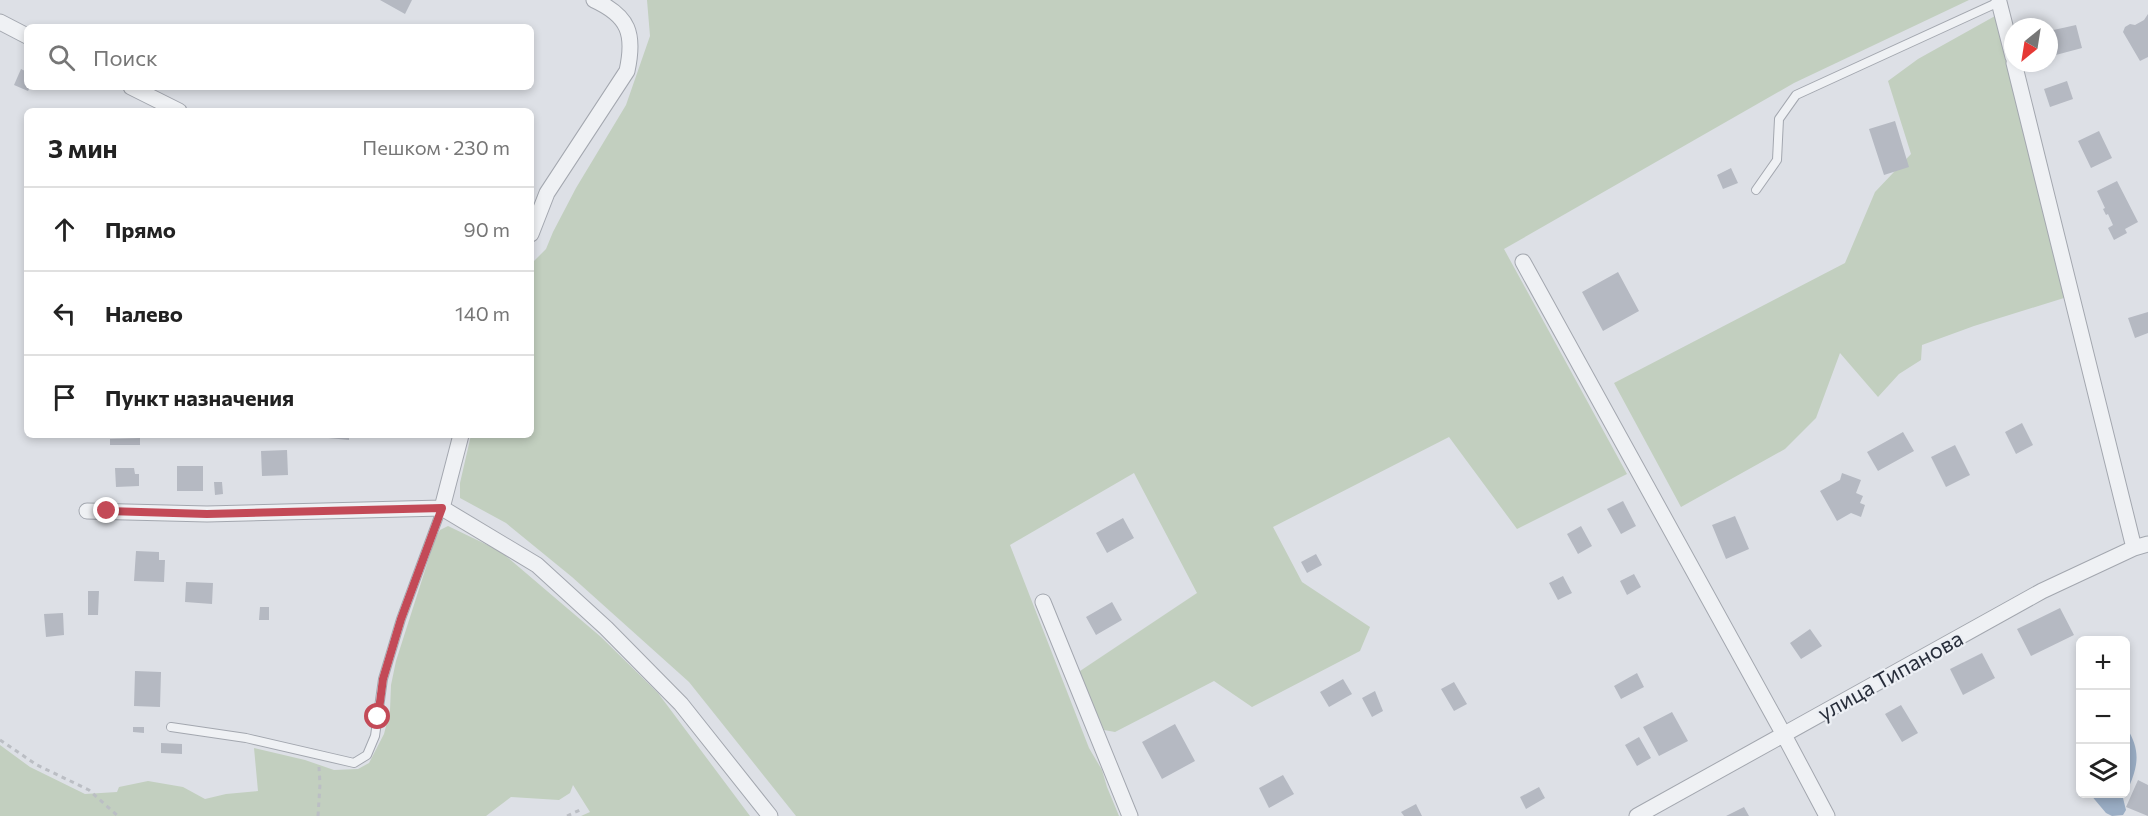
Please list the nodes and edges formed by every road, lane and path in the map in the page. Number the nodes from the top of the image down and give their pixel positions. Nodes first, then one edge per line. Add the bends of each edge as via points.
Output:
1 (594, 0) edge
2 (2001, 1) edge
3 (2005, 18) edge
4 (0, 22) edge
5 (24, 34) edge
6 (2016, 72) edge
7 (137, 90) edge
8 (173, 108) edge
9 (1756, 190) dead end
10 (534, 226) edge
11 (1523, 262) dead end
12 (460, 438) edge
13 (442, 508) junction
14 (87, 511) dead end
15 (2141, 546) edge
16 (1043, 602) dead end
17 (171, 728) dead end
18 (1784, 735) junction
19 (0, 740) edge
20 (318, 756) junction
21 (580, 810) dead end
22 (118, 816) edge
23 (318, 816) edge
24 (567, 816) edge
25 (770, 816) edge
26 (1130, 816) edge
27 (1638, 816) edge
28 (1827, 816) edge

1 - 10 street via 627,25 632,49 627,71 547,194
2 - 3 street
2 - 9 lane via 1796,95 1779,119 1777,159
4 - 5 street
6 - 15 street
7 - 8 street
11 - 18 street
12 - 13 street
13 - 14 street via 207,514
13 - 20 lane via 398,629 383,679 375,736 367,755 354,763
13 - 25 street via 537,565 606,627 681,704
15 - 18 street, улица Типанова via 2042,591
16 - 26 street
17 - 20 lane via 246,738
18 - 27 street, улица Типанова
18 - 28 street
19 - 22 path via 37,765 89,790
20 - 23 path
21 - 24 path

